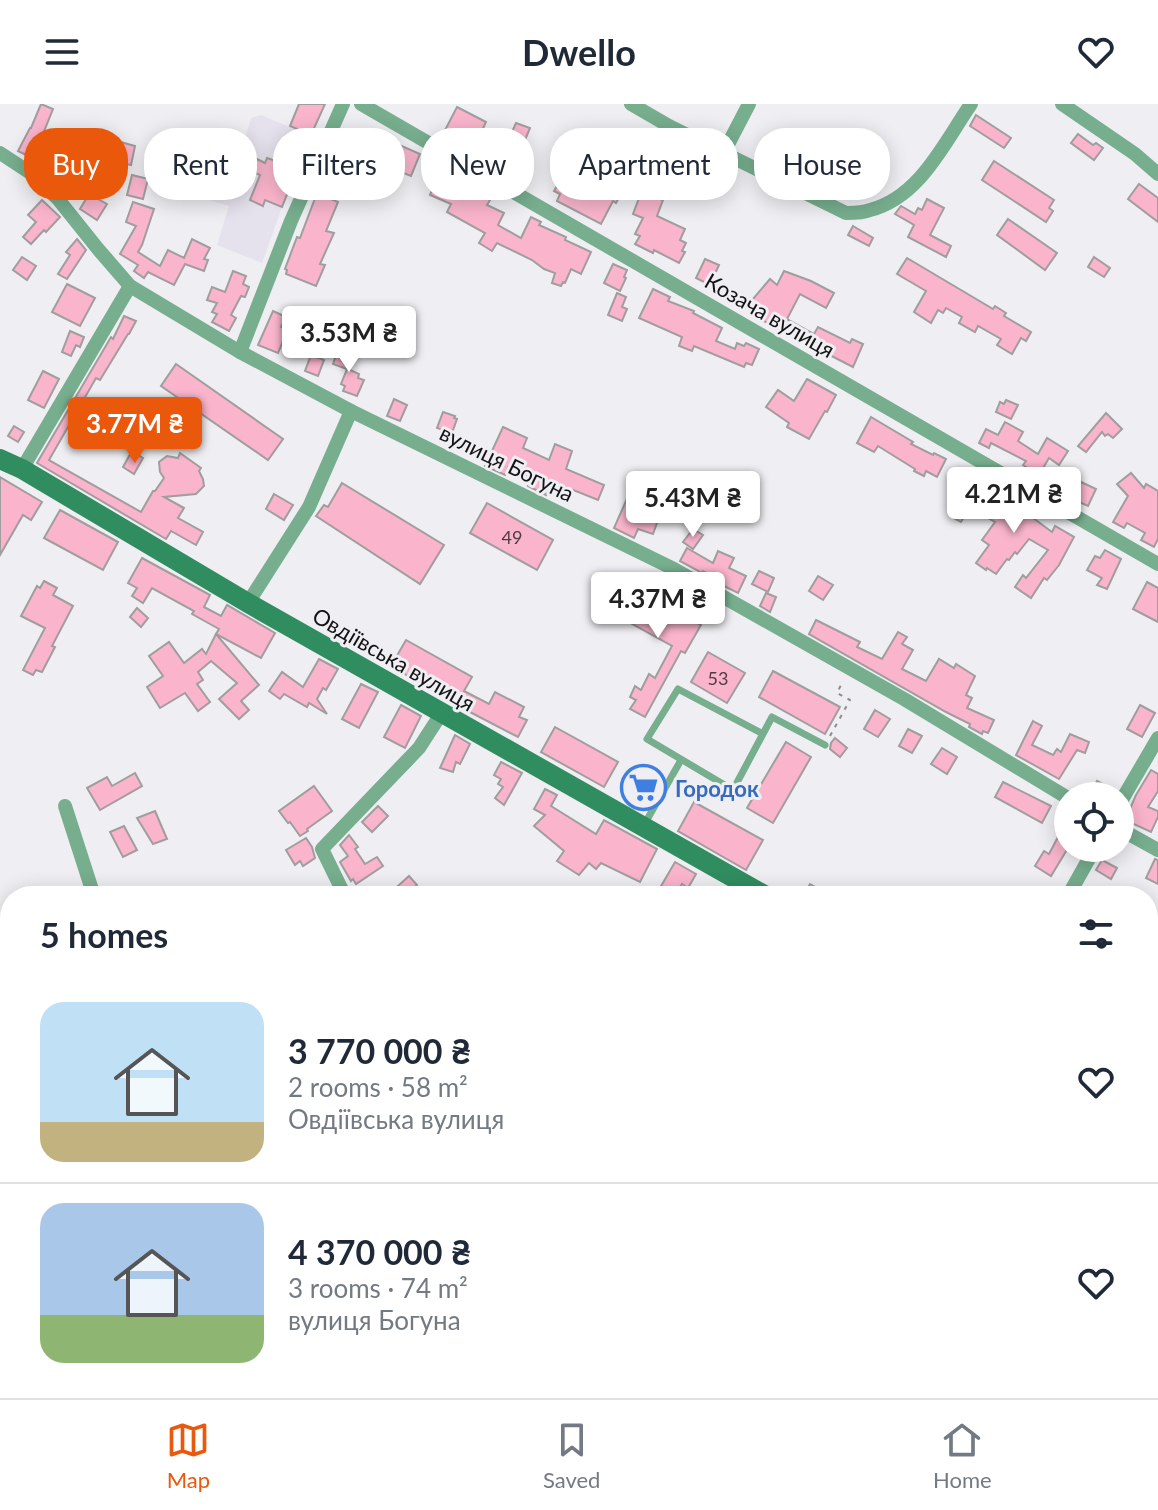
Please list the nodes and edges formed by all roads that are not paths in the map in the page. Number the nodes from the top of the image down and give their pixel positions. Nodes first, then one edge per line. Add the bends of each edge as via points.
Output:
1 (343, 104) edge
2 (361, 104) edge
3 (631, 104) edge
4 (749, 104) edge
5 (971, 104) edge
6 (1062, 104) edge
7 (673, 128) edge
8 (736, 128) edge
9 (0, 153) edge
10 (738, 159) edge
11 (1158, 174) edge
12 (130, 286) junction
13 (240, 352) junction
14 (351, 411) junction
15 (0, 459) edge
16 (22, 469) junction
17 (1158, 564) edge
18 (248, 603) junction
19 (441, 714) junction
20 (763, 734) junction
21 (1158, 738) edge
22 (825, 745) road end
23 (681, 760) junction
24 (1132, 782) edge
25 (1054, 790) edge
26 (65, 806) dead end
27 (643, 827) junction
28 (1134, 837) edge
29 (1158, 850) edge
30 (1087, 862) edge
31 (91, 886) edge
32 (340, 886) edge
33 (748, 886) edge
34 (1074, 886) edge

1 - 13 street
2 - 17 street, Козача вулиця
3 - 7 street
4 - 8 street
5 - 10 street via 920,180 890,203 869,211 846,213
6 - 11 street
9 - 12 street, вулиця Богуна via 58,199
12 - 13 street, вулиця Богуна
12 - 16 street
13 - 14 street, вулиця Богуна
14 - 18 street via 309,507
14 - 25 street, вулиця Богуна via 674,569
15 - 16 main road, Овдіївська вулиця
16 - 18 main road, Овдіївська вулиця
18 - 19 main road, Овдіївська вулиця
19 - 27 main road, Овдіївська вулиця
19 - 32 street via 419,748 322,849
20 - 22 lane via 772,717
20 - 23 lane via 733,790
20 - 23 lane via 678,689 647,739
21 - 24 street
23 - 27 lane
26 - 31 street
27 - 33 main road, Овдіївська вулиця
28 - 29 street
30 - 34 street

